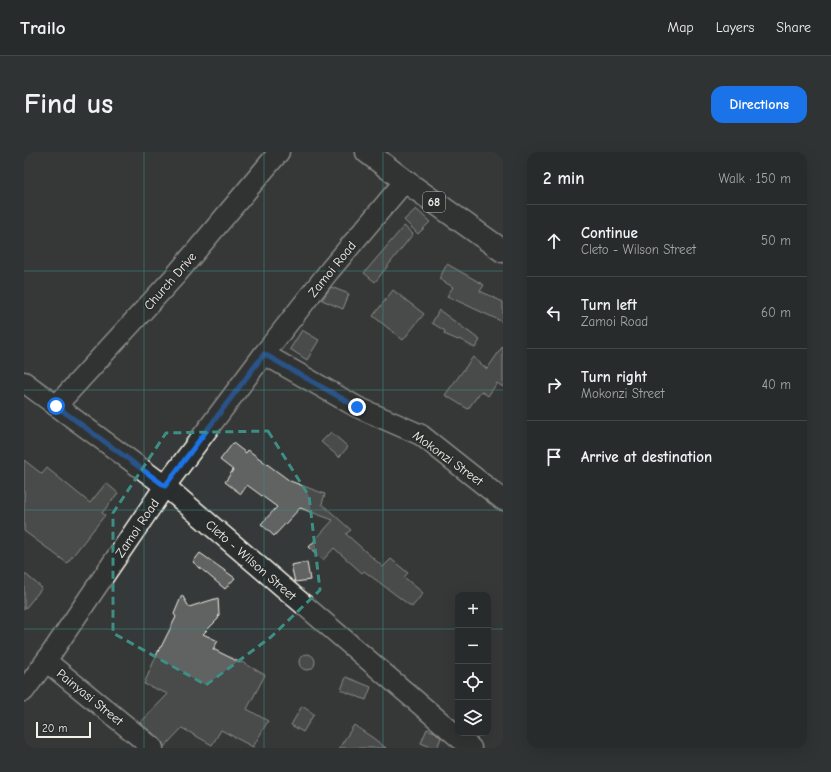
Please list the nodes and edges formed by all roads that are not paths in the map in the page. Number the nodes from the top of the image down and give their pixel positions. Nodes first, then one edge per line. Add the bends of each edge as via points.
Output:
1 (279, 152) edge
2 (367, 152) edge
3 (405, 181) junction
4 (503, 250) edge
5 (264, 354) junction
6 (24, 382) edge
7 (56, 406) junction
8 (165, 486) junction
9 (503, 500) edge
10 (46, 660) junction
11 (24, 691) edge
12 (153, 748) edge
13 (471, 748) edge

1 - 7 street, Church Drive via 175,276
2 - 3 main road, 68
3 - 4 main road, 68
3 - 5 street, Zamoi Road
5 - 8 street, Zamoi Road
5 - 9 street, Mokonzi Street via 357,407 421,435
6 - 7 street, Cleto - Wilson Street
7 - 8 street, Cleto - Wilson Street
8 - 10 street, Zamoi Road
8 - 13 street, Cleto - Wilson Street
10 - 11 street, Zamoi Road
10 - 12 street, Painyasi Street

